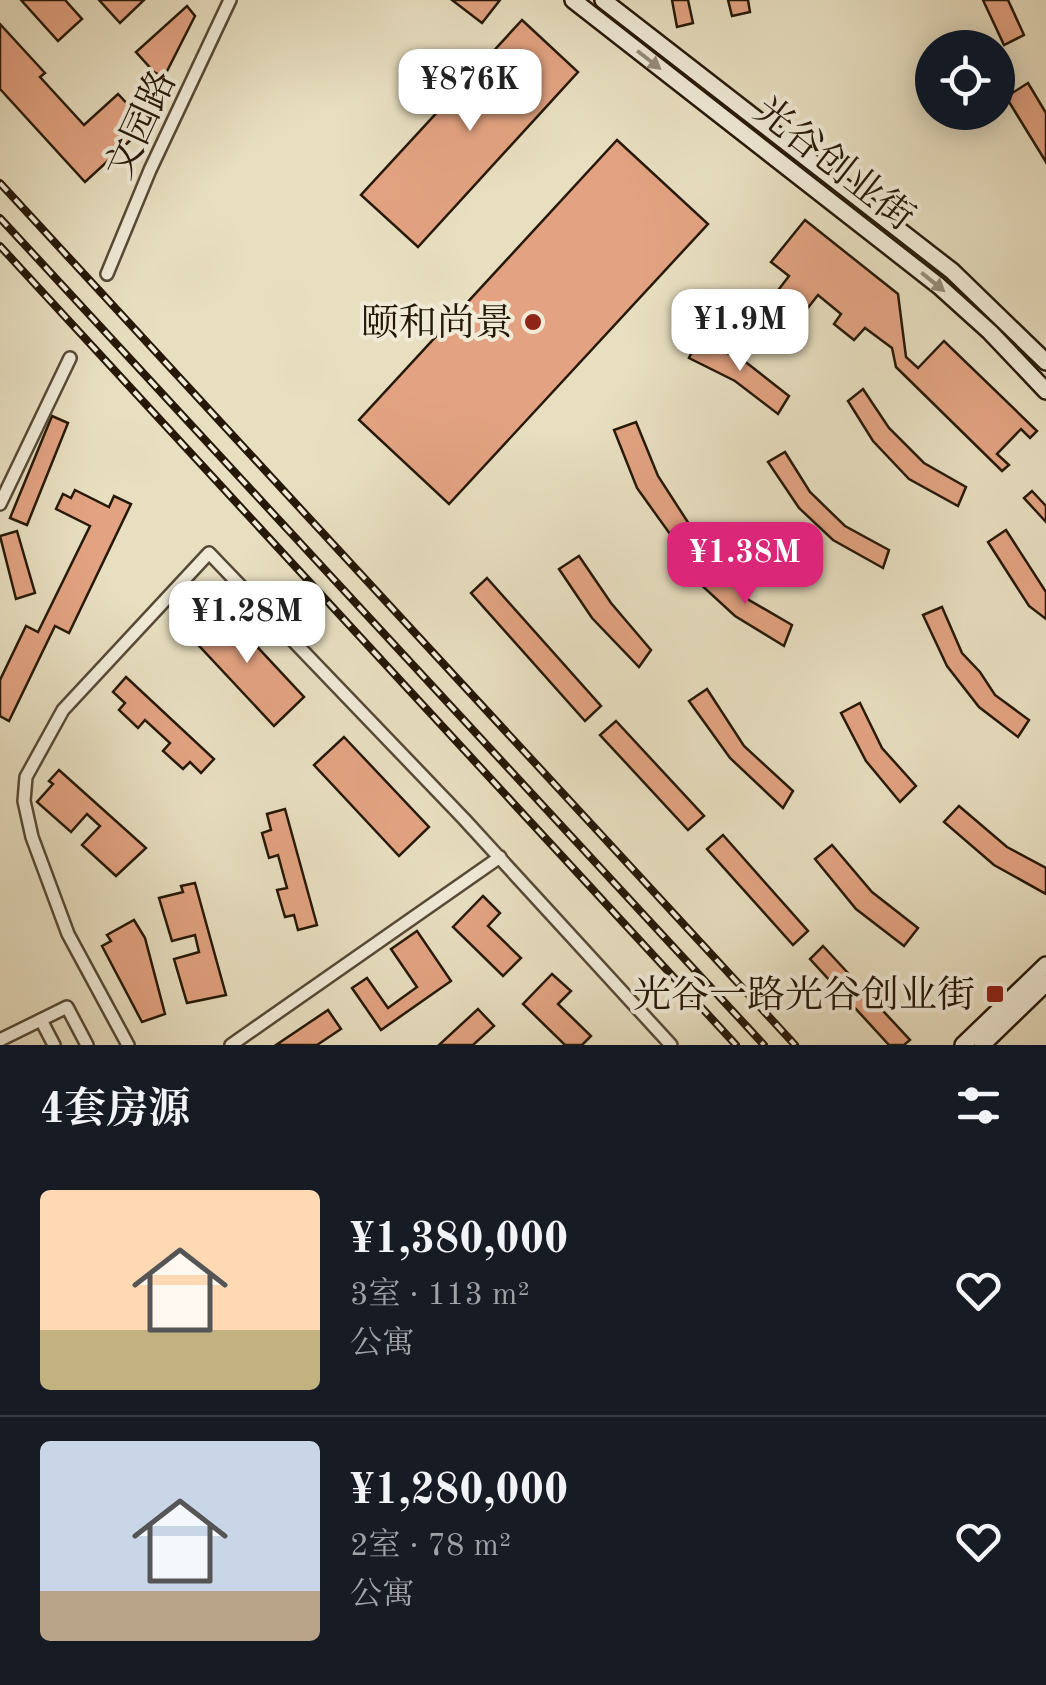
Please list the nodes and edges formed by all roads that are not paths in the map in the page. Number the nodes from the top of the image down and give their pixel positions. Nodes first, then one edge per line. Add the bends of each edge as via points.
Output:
1 (230, 0) edge
2 (572, 0) edge
3 (603, 0) edge
4 (108, 274) dead end
5 (70, 358) dead end
6 (1046, 362) edge
7 (1046, 391) edge
8 (0, 504) edge
9 (500, 857) junction
10 (1046, 965) edge
11 (1046, 984) edge
12 (41, 1020) junction
13 (17, 1039) edge
14 (0, 1040) edge
15 (54, 1045) edge
16 (87, 1045) edge
17 (128, 1045) edge
18 (231, 1045) edge
19 (671, 1045) edge
20 (964, 1045) edge
21 (982, 1045) edge

1 - 4 street, 文园路
2 -> 7 main road, 光谷创业街 via 940,286
3 - 6 main road, 光谷创业街 via 952,271
5 - 8 street
9 - 17 street via 209,553 64,710 26,777 32,837 68,934
9 - 18 street
9 - 19 street
10 - 20 main road
11 - 21 main road
12 - 13 street
12 - 15 street
12 - 16 street via 67,1007
13 - 14 street

